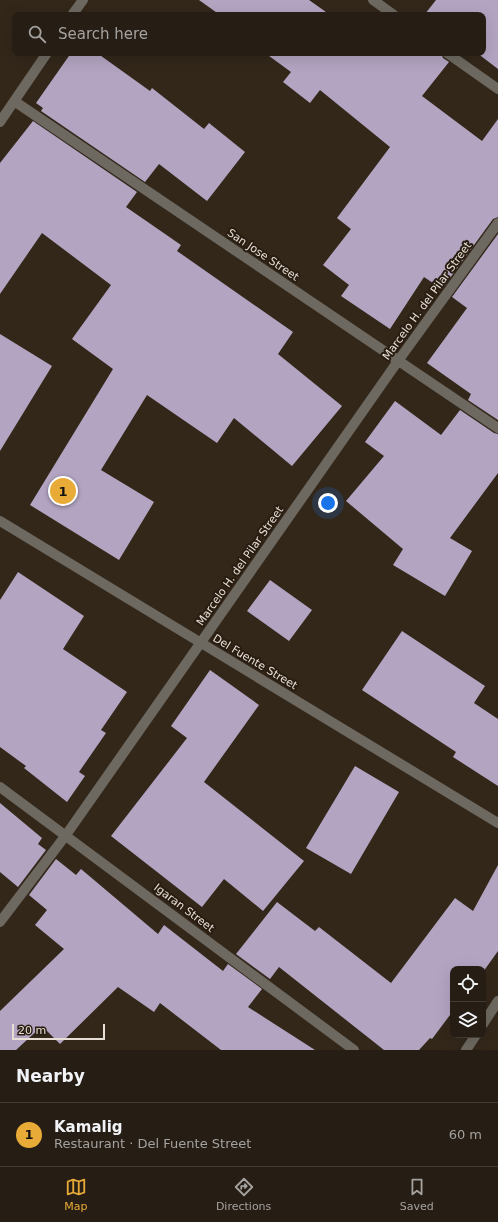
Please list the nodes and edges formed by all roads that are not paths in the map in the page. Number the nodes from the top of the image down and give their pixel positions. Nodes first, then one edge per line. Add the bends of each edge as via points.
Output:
1 (82, 0) edge
2 (373, 0) edge
3 (74, 12) edge
4 (390, 12) edge
5 (45, 56) edge
6 (451, 56) edge
7 (498, 89) edge
8 (14, 101) junction
9 (0, 122) edge
10 (498, 223) edge
11 (398, 361) junction
12 (498, 428) edge
13 (0, 521) edge
14 (201, 643) junction
15 (0, 786) edge
16 (498, 823) edge
17 (66, 835) junction
18 (0, 922) edge
19 (498, 1001) edge
20 (486, 1019) edge
21 (474, 1038) edge
22 (354, 1050) edge
23 (466, 1050) edge

1 - 3 street
2 - 4 street
5 - 8 street
6 - 7 street
8 - 9 street
8 - 11 street, San Jose Street
10 - 11 street, Marcelo H. del Pilar Street
11 - 12 street, San Jose Street
11 - 14 street, Marcelo H. del Pilar Street
13 - 14 street, Del Fuente Street
14 - 16 street, Del Fuente Street
14 - 17 street, Marcelo H. del Pilar Street
15 - 17 street, Igaran Street
17 - 18 street, Marcelo H. del Pilar Street
17 - 22 street, Igaran Street
19 - 20 street
21 - 23 street

